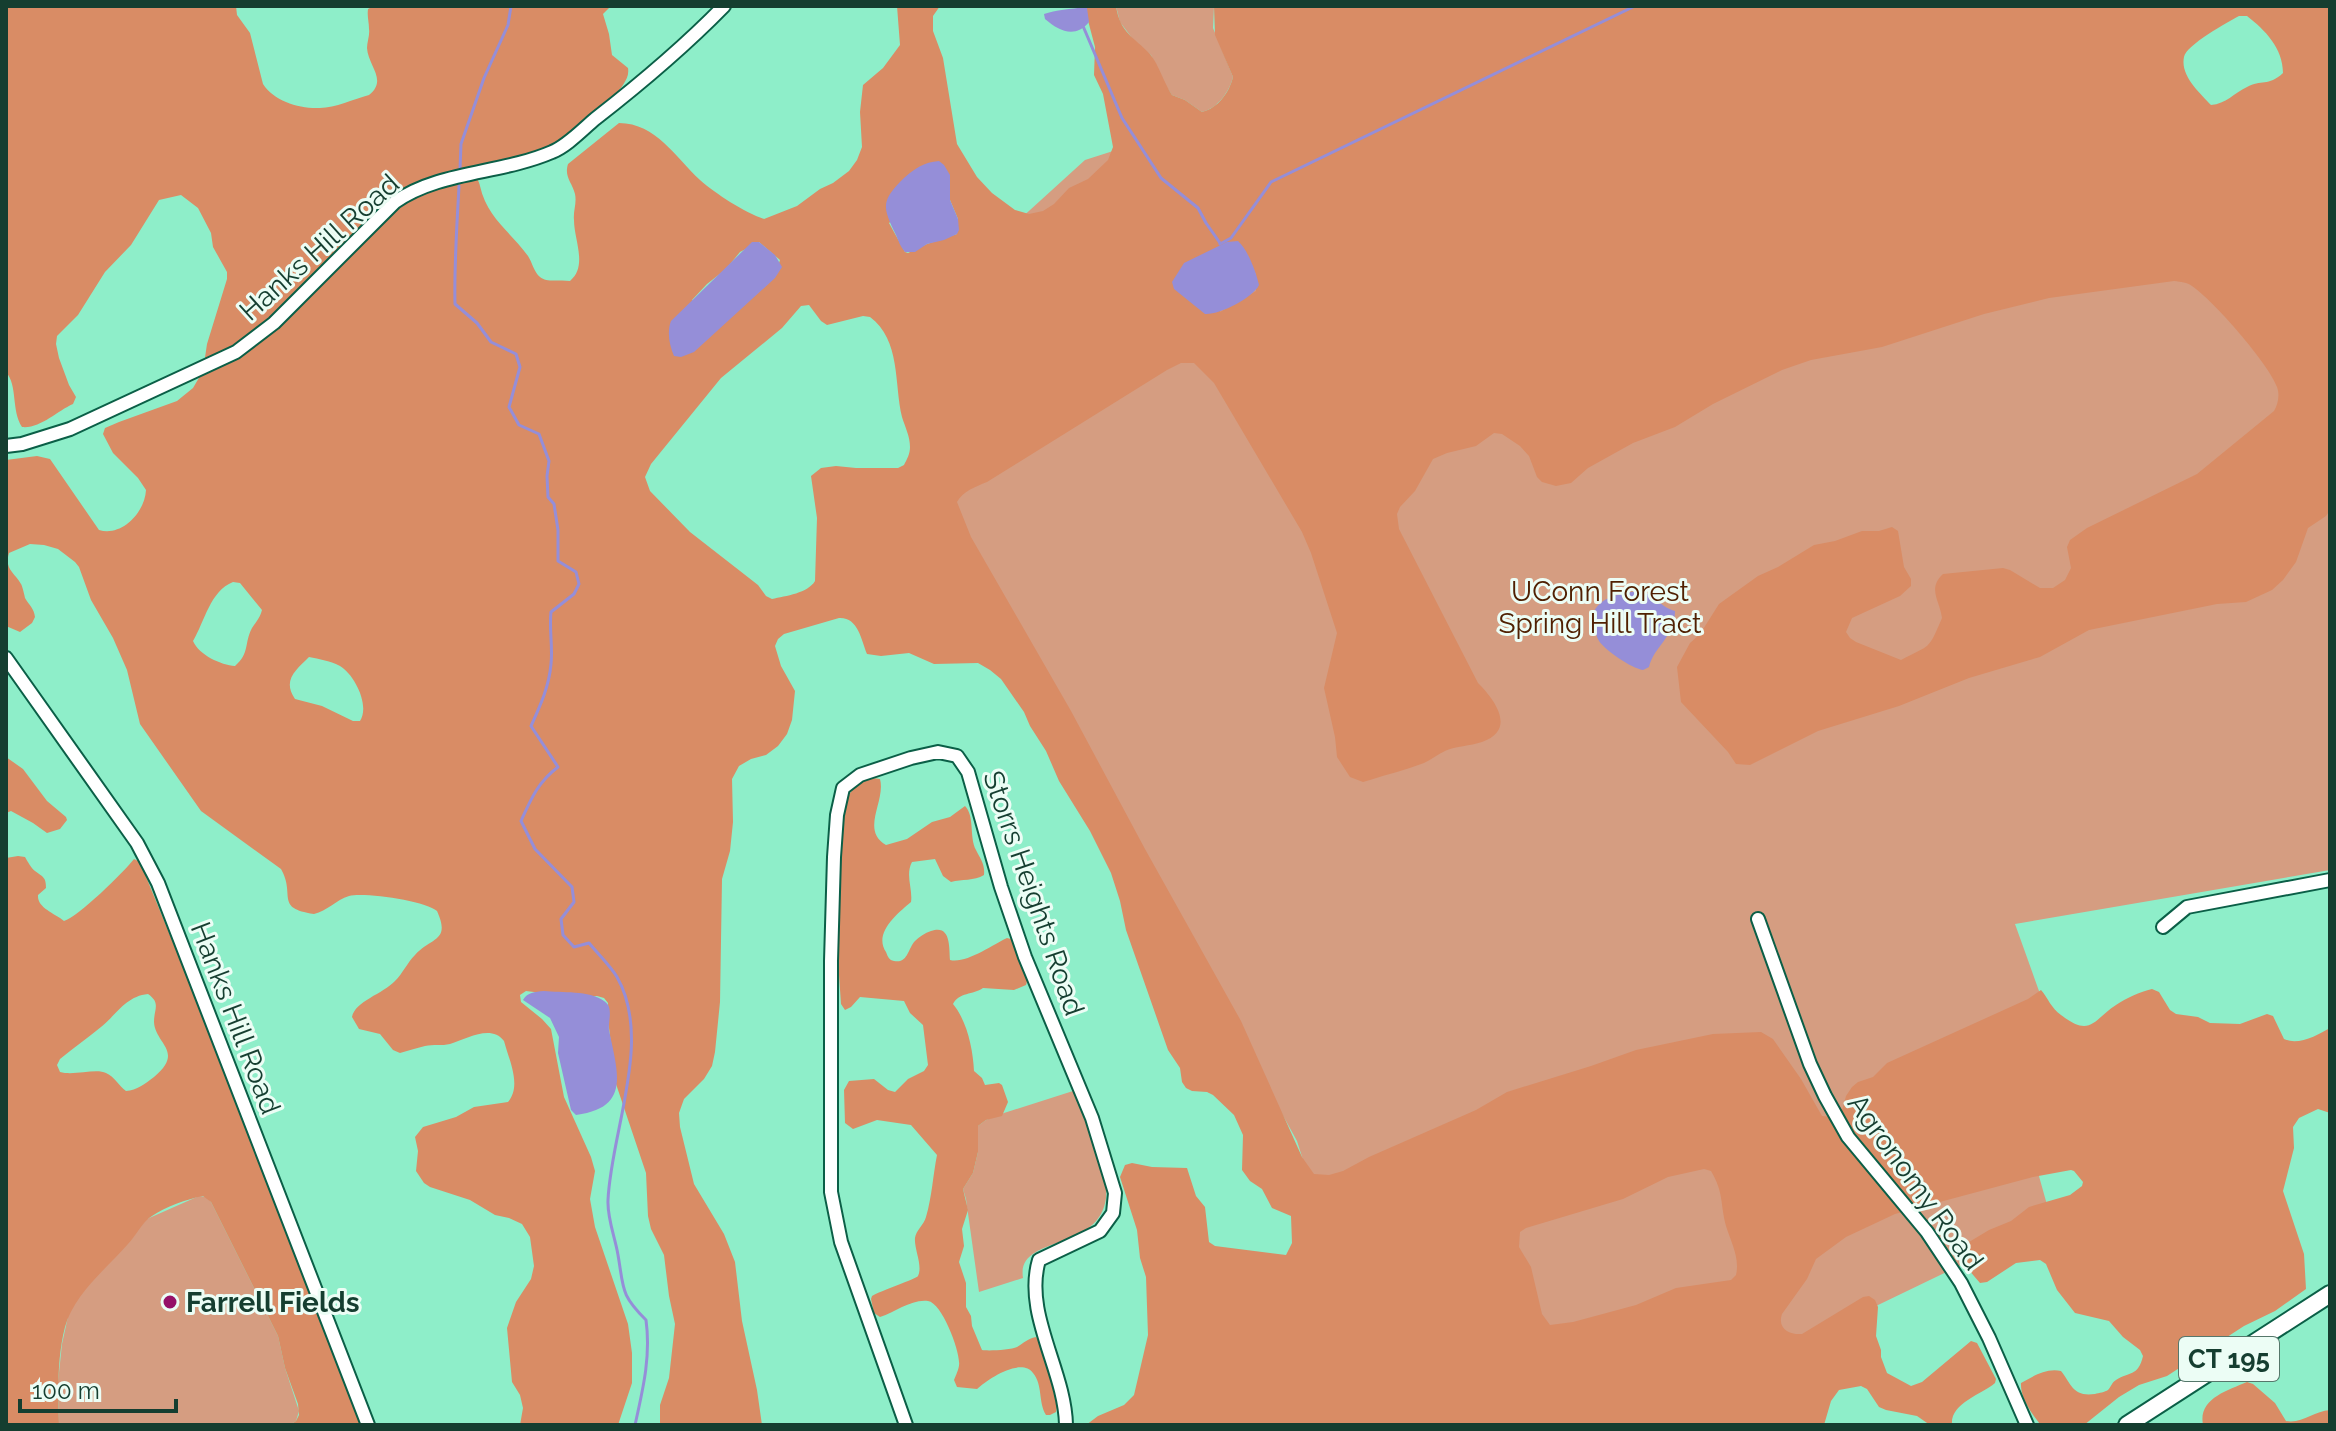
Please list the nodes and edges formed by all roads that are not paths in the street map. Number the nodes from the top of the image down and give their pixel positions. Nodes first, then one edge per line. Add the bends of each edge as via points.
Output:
1 (724, 6) edge
2 (6, 446) edge
3 (6, 658) edge
4 (2330, 880) edge
5 (1758, 919) dead end
6 (2163, 927) dead end
7 (2330, 1294) edge
8 (368, 1425) edge
9 (906, 1425) edge
10 (1066, 1425) edge
11 (2027, 1425) edge
12 (2127, 1425) edge

1 - 2 street, Hanks Hill Road via 639,85 555,151 430,183 403,196 274,323 236,352 70,429
3 - 8 street, Hanks Hill Road via 137,843 158,883
4 - 6 street via 2187,907
5 - 11 street, Agronomy Road via 1825,1096 1848,1137 1927,1232 1961,1283
7 - 12 main road, CT 195
9 - 10 street, Storrs Heights Road via 841,1242 831,1192 834,857 843,788 860,775 938,752 957,756 968,772 1025,957 1092,1118 1115,1193 1113,1213 1100,1231 1039,1260 1034,1276

